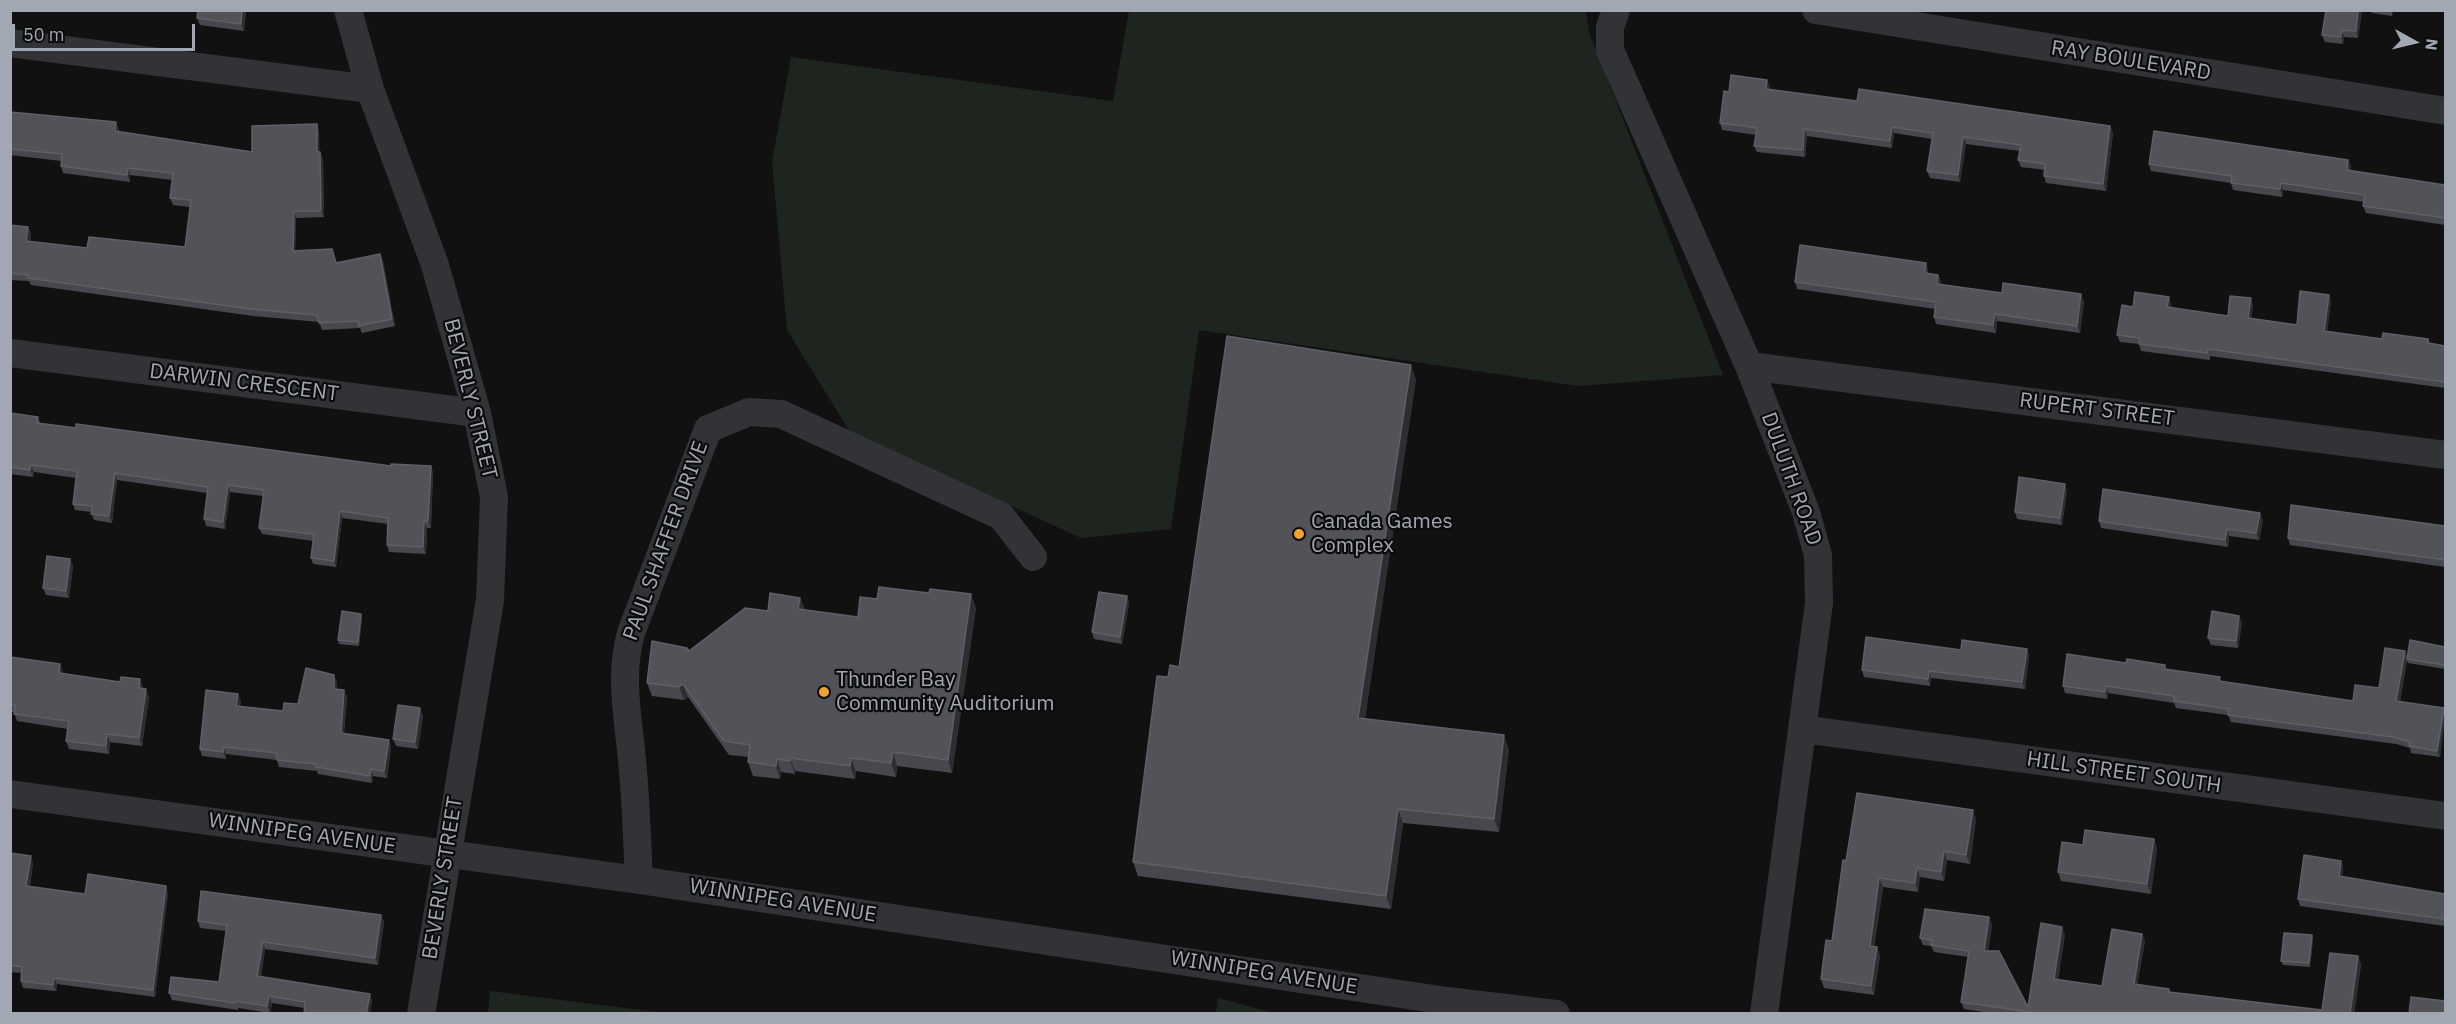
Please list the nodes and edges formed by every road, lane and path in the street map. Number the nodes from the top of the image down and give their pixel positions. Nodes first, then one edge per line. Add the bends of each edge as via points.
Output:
1 (348, 10) edge
2 (1616, 10) edge
3 (1816, 10) edge
4 (10, 43) edge
5 (370, 89) junction
6 (2445, 111) edge
7 (10, 353) edge
8 (1749, 366) junction
9 (477, 413) junction
10 (2445, 455) edge
11 (1033, 557) dead end
12 (1802, 729) junction
13 (10, 794) edge
14 (2445, 816) edge
15 (447, 854) junction
16 (639, 880) junction
17 (421, 1014) edge
18 (1556, 1014) edge
19 (1764, 1014) edge

1 - 5 street, BEVERLY STREET
2 - 8 street, DULUTH ROAD via 1610,27 1610,50
3 - 6 street, RAY BOULEVARD
4 - 5 street
5 - 9 street, BEVERLY STREET via 435,265
7 - 9 street, DARWIN CRESCENT
8 - 10 street, RUPERT STREET
8 - 12 street, DULUTH ROAD via 1806,512 1818,555 1819,603
9 - 15 street, BEVERLY STREET via 494,497 490,600
11 - 16 street, PAUL SHAFFER DRIVE via 1001,516 781,414 749,412 708,429 624,657
12 - 14 street, HILL STREET SOUTH
12 - 19 street, DULUTH ROAD
13 - 15 street, WINNIPEG AVENUE
15 - 16 street, WINNIPEG AVENUE
15 - 17 street, BEVERLY STREET
16 - 18 street, WINNIPEG AVENUE

